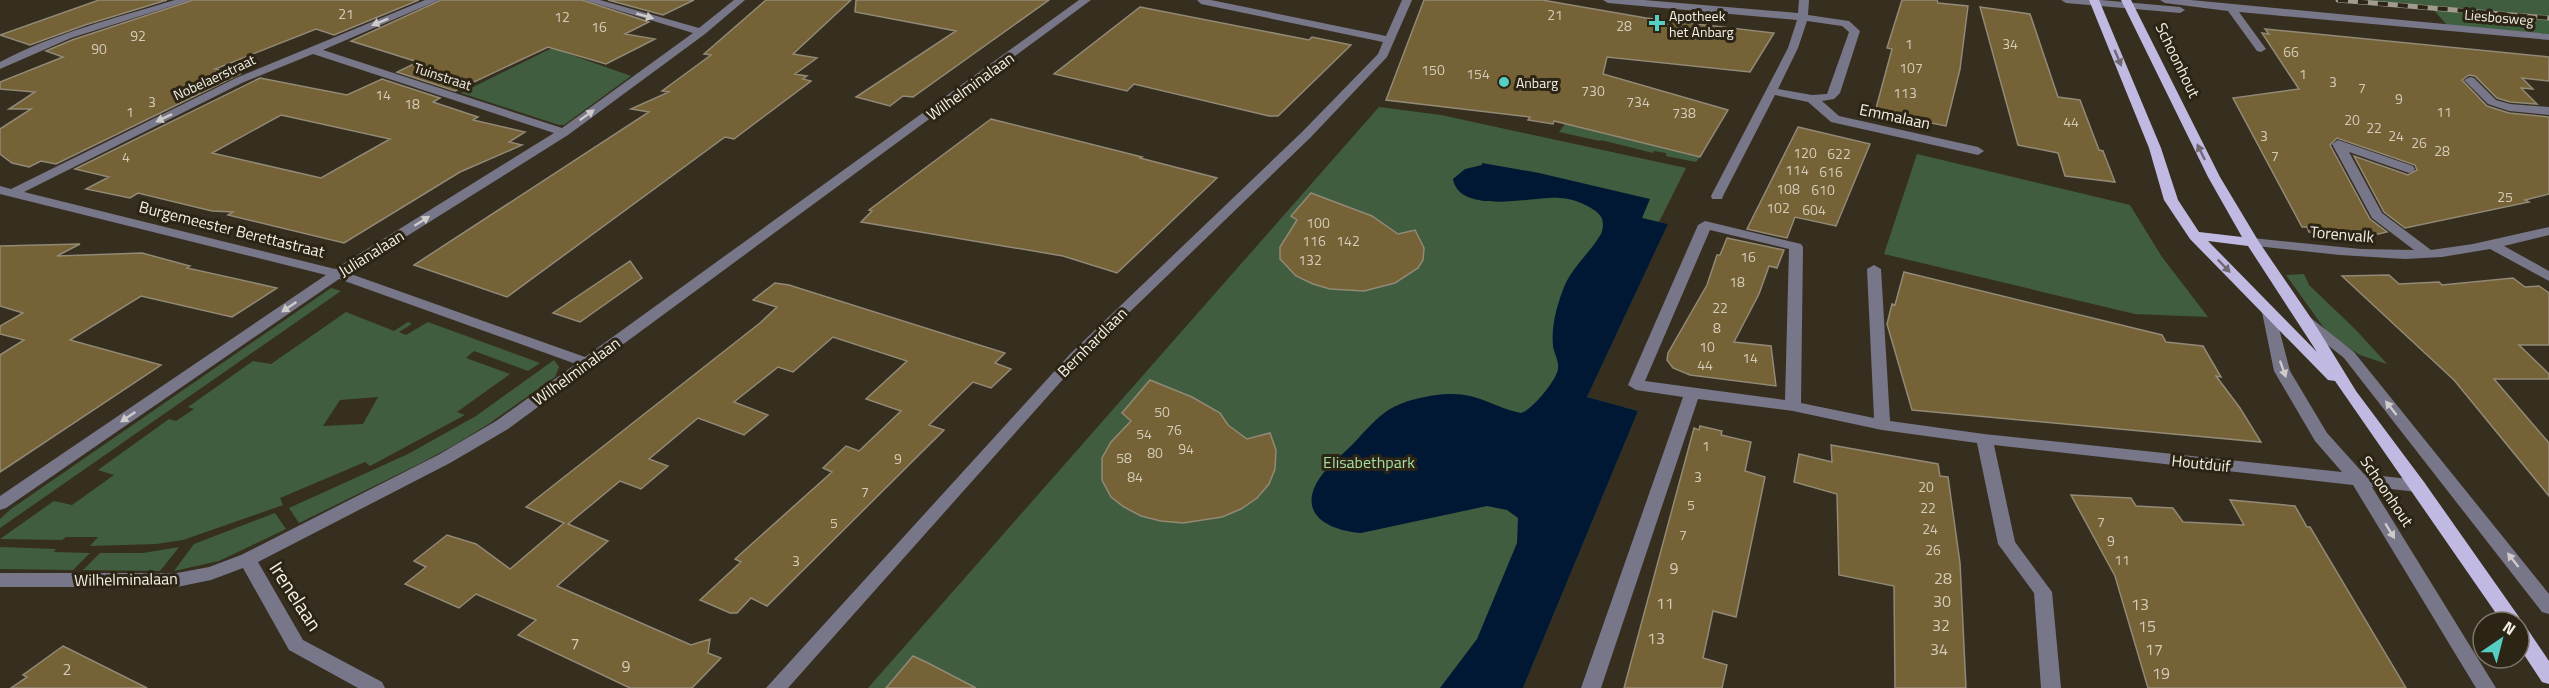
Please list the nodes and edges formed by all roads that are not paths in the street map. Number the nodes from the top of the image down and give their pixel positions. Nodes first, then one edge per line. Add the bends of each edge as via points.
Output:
1 (186, 0) edge
2 (434, 0) edge
3 (589, 0) edge
4 (740, 0) edge
5 (1086, 0) edge
6 (1407, 0) edge
7 (1608, 0) edge
8 (1804, 0) edge
9 (2066, 0) edge
10 (2165, 0) edge
11 (1201, 1) edge
12 (2095, 2) edge
13 (2128, 3) edge
14 (2231, 8) junction
15 (1803, 18) junction
16 (701, 32) junction
17 (2549, 37) edge
18 (1389, 40) junction
19 (2261, 49) dead end
20 (312, 50) junction
21 (0, 54) edge
22 (16, 57) junction
23 (0, 66) edge
24 (2470, 80) dead end
25 (1772, 91) junction
26 (1812, 99) junction
27 (2549, 111) edge
28 (564, 132) junction
29 (1978, 151) dead end
30 (2409, 169) dead end
31 (6, 191) edge
32 (1718, 196) dead end
33 (2549, 231) edge
34 (2195, 236) junction
35 (2252, 242) junction
36 (2491, 244) junction
37 (2428, 254) junction
38 (1874, 269) dead end
39 (337, 274) junction
40 (2549, 277) edge
41 (2269, 312) junction
42 (2306, 321) junction
43 (588, 363) junction
44 (1692, 393) junction
45 (2350, 394) junction
46 (1793, 406) junction
47 (1882, 425) junction
48 (1984, 439) junction
49 (2359, 480) junction
50 (2418, 486) junction
51 (0, 504) edge
52 (247, 560) junction
53 (0, 580) edge
54 (2549, 607) edge
55 (2504, 610) edge
56 (2531, 650) edge
57 (2549, 676) edge
58 (375, 688) edge
59 (776, 688) edge
60 (1591, 688) edge
61 (2051, 688) edge
62 (2486, 688) edge

1 - 22 street
2 -> 20 street, Nobelaerstraat
3 -> 16 street
4 - 16 street, Julianalaan
5 - 43 street, Wilhelminalaan
6 - 18 street, Bernhardlaan
7 - 15 street
8 - 15 street
9 - 12 street, Liesbosweg
10 - 14 street, Liesbosweg
11 - 18 street
12 - 13 street, Liesbosweg
12 -> 34 main road, Schoonhout via 2155,148 2171,200
13 - 14 street, Liesbosweg via 2207,10
35 -> 13 main road, Schoonhout via 2214,177
14 - 17 street, Liesbosweg
14 - 19 street
15 - 25 street
15 - 26 street via 1845,23 1854,31 1834,93
28 -> 16 street, Julianalaan
18 - 59 street, Bernhardlaan via 1383,55 1306,135 1076,356
20 - 28 street, Tuinstraat
20 -> 31 street, Nobelaerstraat
21 - 22 street
22 - 23 street
24 - 27 street via 2492,102
25 - 26 street, Emmalaan
25 - 32 street
26 - 29 street, Emmalaan via 1835,119
39 -> 28 street, Julianalaan
30 - 37 street, Torenvalk via 2338,144 2377,215
31 - 39 street, Burgemeester Berettastraat
33 - 36 street, Torenvalk
34 - 35 main road
34 -> 41 main road, Schoonhout
35 - 37 street, Torenvalk
35 - 42 main road, Schoonhout
36 - 37 street, Torenvalk
36 - 40 street
38 - 47 street
39 - 43 street, Burgemeester Berettastraat
39 -> 51 street, Julianalaan
41 - 45 main road, Schoonhout
41 -> 49 street, Schoonhout via 2282,371 2321,437
42 - 45 main road, Schoonhout
54 -> 42 street, Schoonhout via 2349,355
43 - 52 street, Wilhelminalaan via 502,425 444,459
44 - 46 street
44 - 46 street via 1636,385 1705,225 1796,247
44 - 60 street
45 - 50 main road, Schoonhout
46 - 47 street
47 - 48 street, Houtduif
48 - 49 street, Houtduif
48 - 61 street via 2007,544 2043,592
49 - 50 street, Houtduif
49 -> 62 street, Schoonhout
50 - 55 main road, Schoonhout
52 - 53 street, Wilhelminalaan via 177,580
52 - 58 street, Irenelaan via 296,645
56 - 57 main road

